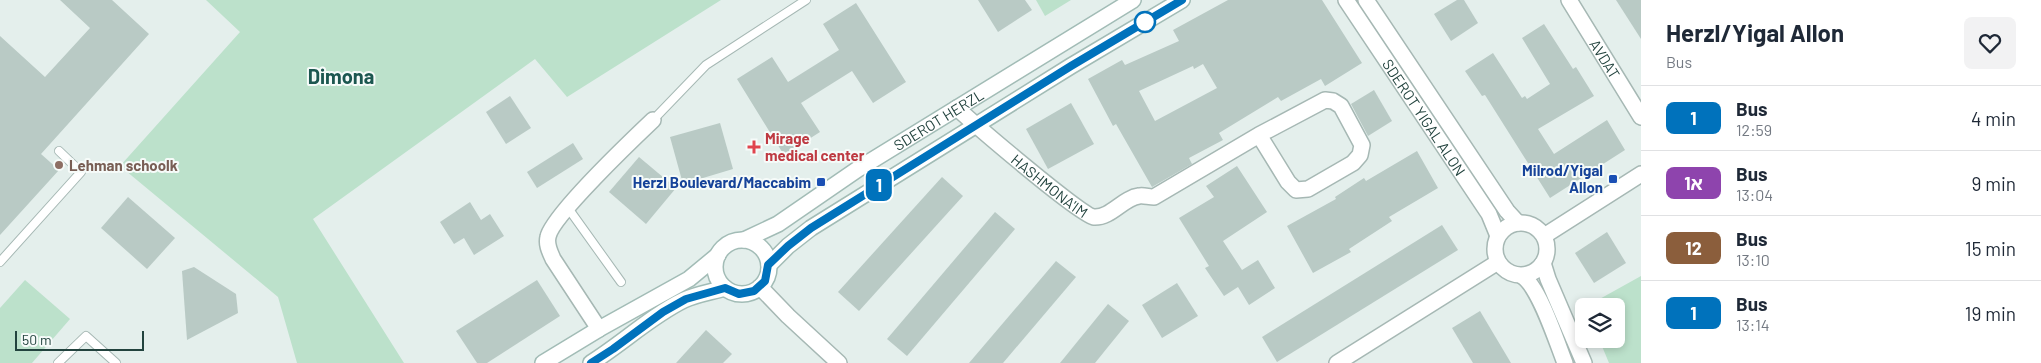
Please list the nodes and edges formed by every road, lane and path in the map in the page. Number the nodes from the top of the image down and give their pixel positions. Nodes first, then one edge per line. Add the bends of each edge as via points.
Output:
1 (806, 0) edge
2 (1132, 0) edge
3 (1182, 0) edge
4 (1346, 0) edge
5 (1366, 0) edge
6 (1569, 0) edge
7 (957, 108) junction
8 (1641, 117) edge
9 (653, 120) joint
10 (975, 126) junction
11 (1259, 135) junction
12 (59, 151) dead end
13 (1641, 174) edge
14 (568, 208) junction
15 (1518, 223) junction
16 (1498, 236) junction
17 (1544, 236) junction
18 (744, 240) junction
19 (718, 255) junction
20 (0, 262) edge
21 (1498, 262) junction
22 (1543, 263) junction
23 (768, 265) junction
24 (1522, 276) junction
25 (621, 282) dead end
26 (760, 287) junction
27 (725, 288) junction
28 (599, 329) junction
29 (58, 363) edge
30 (116, 363) edge
31 (543, 363) edge
32 (591, 363) edge
33 (839, 363) edge
34 (1337, 363) edge
35 (1565, 363) edge
36 (1584, 363) edge

1 - 9 lane via 706,65
2 - 7 street, SDEROT HERZL
3 - 10 street, SDEROT HERZL
4 - 16 street, SDEROT YIGAL ALON via 1489,214
5 - 15 street, SDEROT YIGAL ALON
6 - 8 street, AVDAT
7 - 10 street, HASHMONA'IM
7 - 18 street, SDEROT HERZL via 858,169 778,224
9 - 14 street
10 - 11 street, HASHMONA'IM via 1092,217 1101,217 1138,196 1154,197
10 - 23 street, SDEROT HERZL via 811,228
11 - 11 street via 1324,100 1341,106 1362,145 1360,155 1353,162 1308,189 1296,190
12 - 20 lane via 81,172
13 - 17 street
14 - 25 lane
14 - 28 street via 548,236 548,248
15 - 16 street
15 - 17 street via 1533,226
16 - 21 street via 1495,249
17 - 22 street via 1547,255
18 - 19 street via 728,244
18 - 23 street via 763,251
19 - 27 street via 716,273
19 - 28 street via 689,279
21 - 24 street via 1506,271
21 - 34 street
22 - 24 street via 1538,270
22 - 36 street
23 - 26 street via 765,281
24 - 35 street via 1539,300
26 - 27 street via 739,294
26 - 33 street
27 - 32 street via 686,299
28 - 31 street
29 - 30 lane via 86,336

